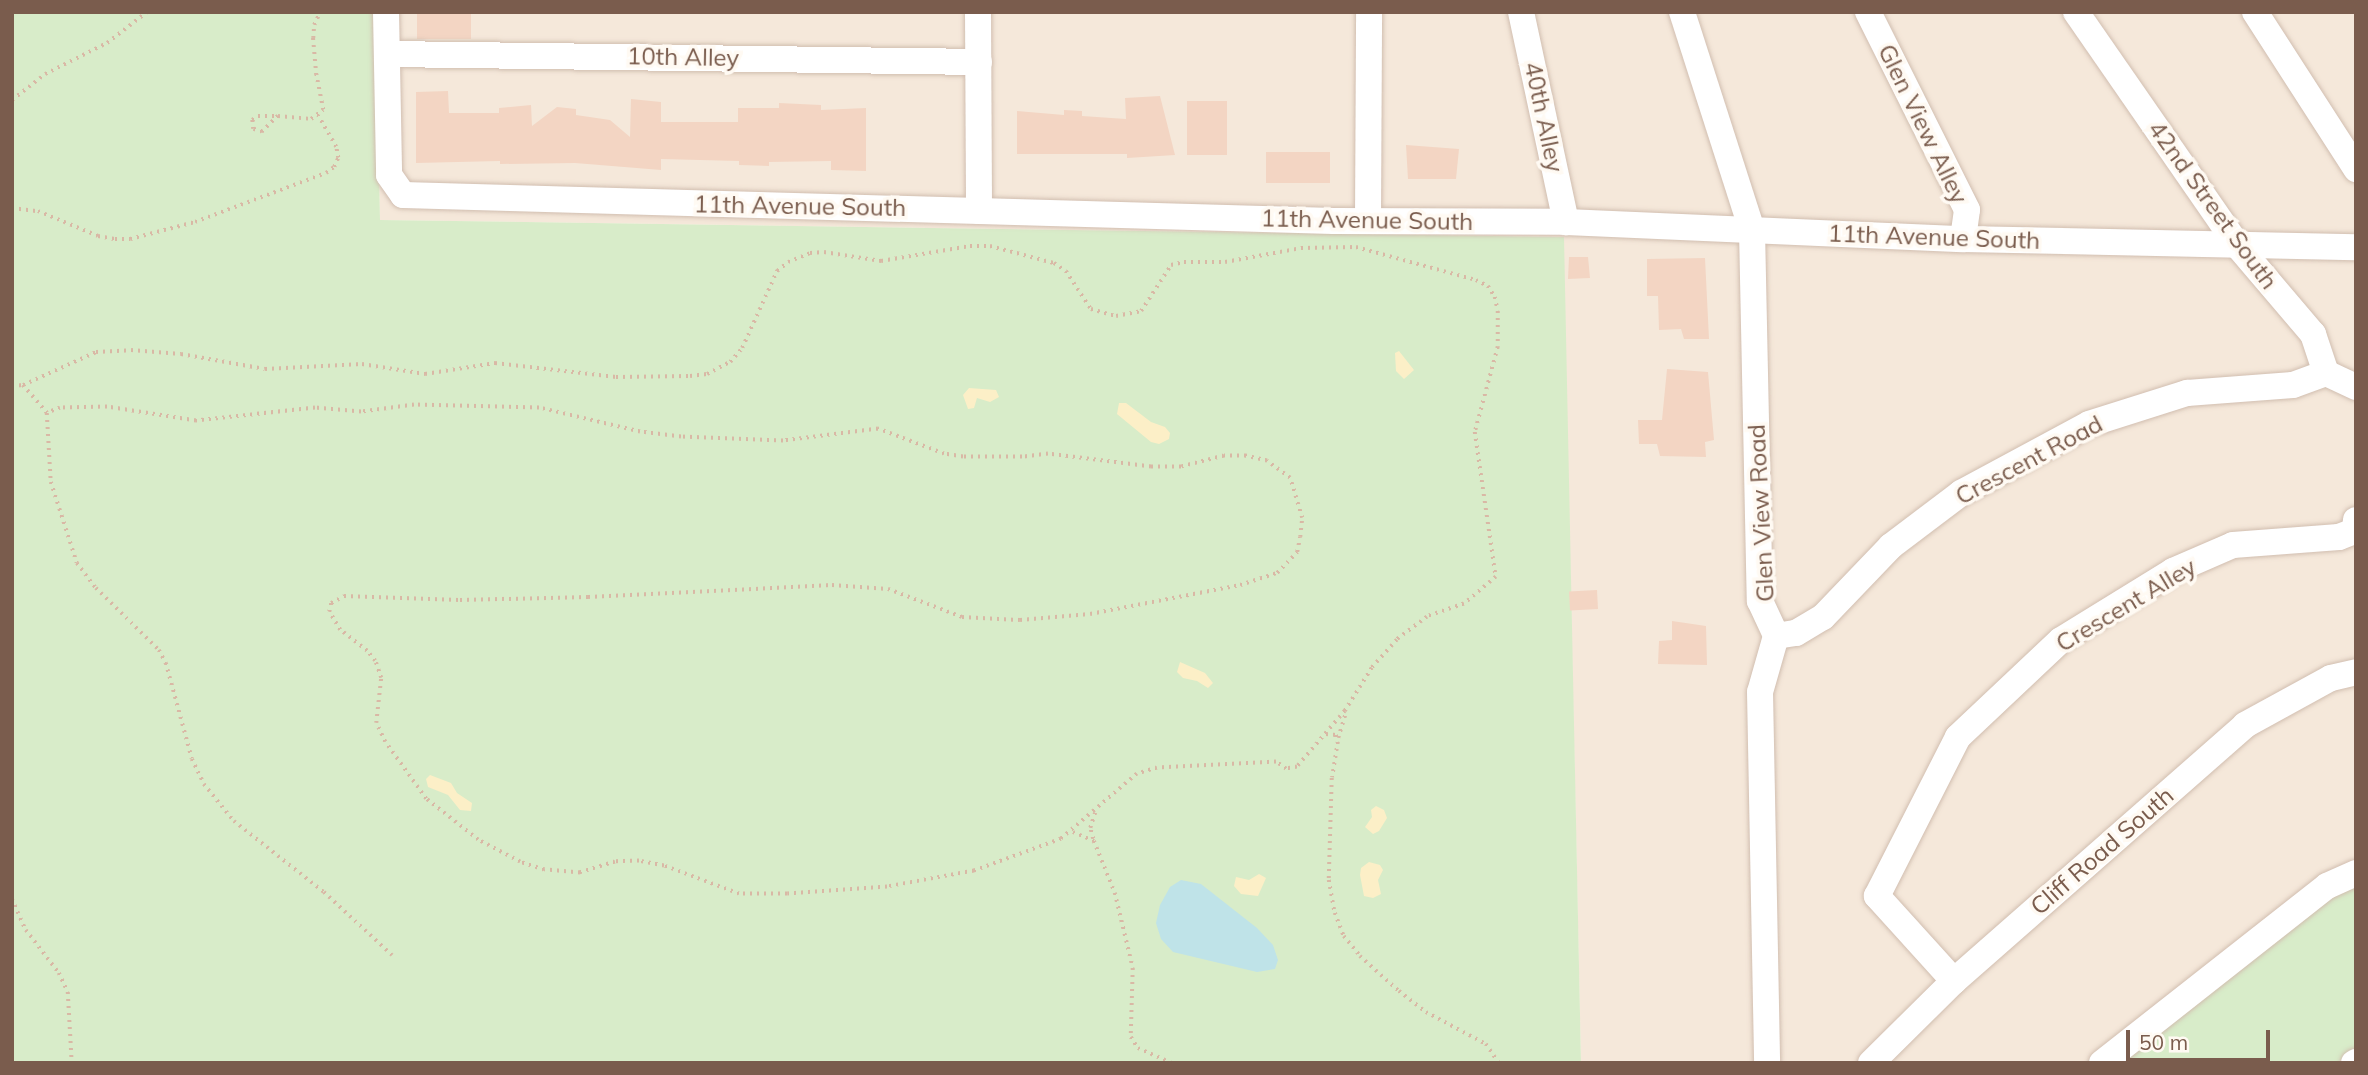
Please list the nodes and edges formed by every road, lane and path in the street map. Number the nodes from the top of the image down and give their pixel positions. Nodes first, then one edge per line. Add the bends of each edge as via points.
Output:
1 (147, 12) edge
2 (320, 12) edge
3 (386, 12) edge
4 (978, 12) edge
5 (1368, 12) edge
6 (1521, 12) edge
7 (1682, 12) edge
8 (1868, 12) edge
9 (2076, 12) edge
10 (2255, 12) edge
11 (387, 54) junction
12 (979, 62) junction
13 (12, 100) edge
14 (278, 116) junction
15 (318, 116) junction
16 (2356, 169) edge
17 (12, 208) edge
18 (979, 211) junction
19 (1368, 220) junction
20 (1566, 222) junction
21 (1752, 230) junction
22 (1963, 239) junction
23 (2238, 246) junction
24 (2356, 247) edge
25 (2326, 373) junction
26 (23, 385) junction
27 (12, 386) edge
28 (2356, 387) edge
29 (47, 413) junction
30 (2356, 520) edge
31 (1776, 636) junction
32 (2356, 672) edge
33 (1348, 706) junction
34 (1326, 734) junction
35 (1338, 739) junction
36 (1096, 809) junction
37 (1072, 832) junction
38 (1094, 841) junction
39 (2356, 873) edge
40 (12, 899) edge
41 (392, 955) dead end
42 (1954, 981) junction
43 (72, 1063) edge
44 (1171, 1063) edge
45 (1499, 1063) edge
46 (1767, 1063) edge
47 (1871, 1063) edge
48 (2102, 1063) edge

1 - 13 path via 107,43 45,74
2 - 15 path via 313,38 323,110
3 - 11 street
4 - 12 street
5 - 19 street
6 - 20 street, 40th Alley
7 - 21 street, Glen View Road
8 - 22 street, Glen View Alley via 1967,210
9 - 23 street, 42nd Street South
10 - 16 street
11 - 12 street, 10th Alley
11 - 18 street, 11th Avenue South via 389,175 404,195
12 - 18 street
14 - 14 path via 258,116 252,120 253,129 262,132
14 - 15 path
15 - 17 path via 335,147 338,158 334,167 195,222 115,239 38,211
18 - 19 street, 11th Avenue South
19 - 20 street, 11th Avenue South
20 - 21 street, 11th Avenue South
21 - 22 street, 11th Avenue South
21 - 31 street, Glen View Road via 1760,601
22 - 23 street, 11th Avenue South
23 - 24 street, 11th Avenue South
23 - 25 street, 42nd Street South via 2313,334
25 - 28 street
25 - 31 street, Crescent Road via 2293,385 2187,393 2089,424 1961,493 1891,546 1823,617 1796,633
26 - 27 path
26 - 29 path
26 - 33 path via 96,352 131,350 265,369 362,364 425,374 495,363 617,377 690,376 707,374 730,362 742,348 777,271 810,253 881,261 990,246 1054,263 1066,271 1091,309 1116,316 1141,311 1171,265 1225,262 1301,248 1356,247 1476,280 1488,286 1495,297 1498,347 1475,432 1497,567 1496,578 1480,594 1427,617 1397,640 1371,668
29 - 37 path via 60,408 107,407 195,421 315,408 361,412 414,405 539,408 681,437 783,441 878,429 962,457 1048,454 1161,467 1224,456 1267,461 1290,478 1302,518 1297,552 1278,573 1240,585 1054,618 962,617 888,590 832,585 588,597 337,598 331,603 329,612 340,630 375,661 382,678 376,723 426,799 478,840 520,862 564,874 639,861 684,872 739,894 787,894 928,881 1028,853
29 - 41 path via 51,482 77,563 159,650 192,759 221,806
30 - 42 street, Crescent Alley via 2355,531 2339,537 2233,545 2173,571 2062,640 1958,737 1877,896
31 - 46 street, Glen View Road via 1759,692
32 - 42 street, Cliff Road South via 2331,678 2245,725
33 - 34 path
33 - 35 path
34 - 35 path
34 - 36 path via 1297,767 1286,769 1276,762 1157,768 1137,774
35 - 45 path via 1332,778 1329,880 1344,936 1399,992 1486,1044
36 - 37 path
36 - 38 path via 1090,828
37 - 38 path
38 - 44 path via 1115,893 1133,968 1131,1037 1138,1048
39 - 48 street via 2327,886
40 - 43 path via 26,930 68,992
42 - 47 street, Cliff Road South

